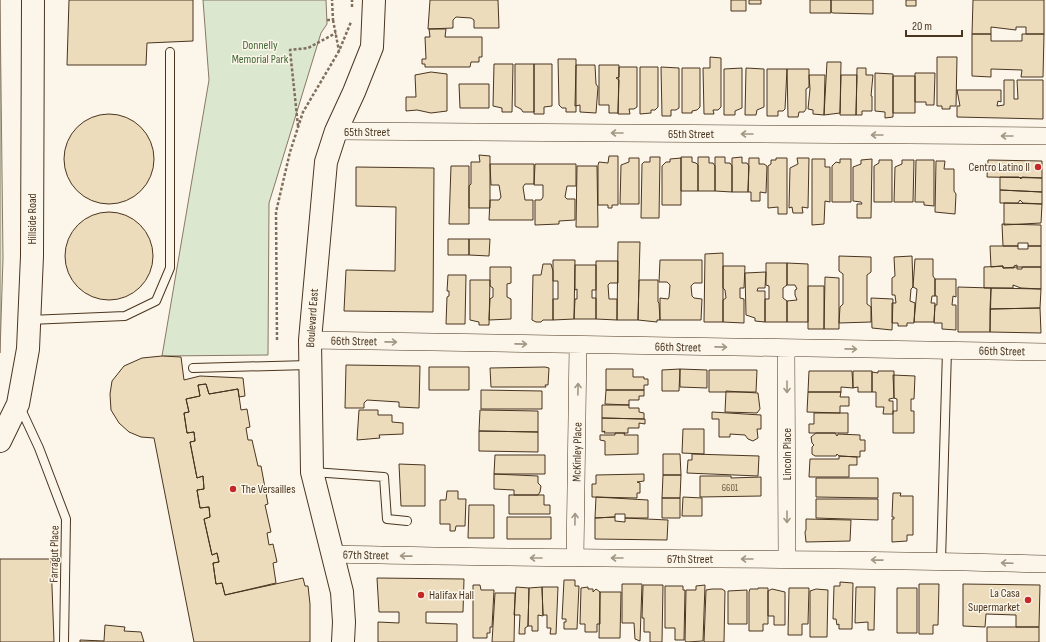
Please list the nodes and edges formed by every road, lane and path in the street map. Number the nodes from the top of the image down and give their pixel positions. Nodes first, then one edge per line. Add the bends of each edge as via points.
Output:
1 (34, 0) edge
2 (332, 0) edge
3 (352, 0) edge
4 (374, 0) edge
5 (352, 8) dead end
6 (352, 16) dead end
7 (327, 20) dead end
8 (333, 20) junction
9 (336, 33) junction
10 (170, 52) dead end
11 (339, 52) junction
12 (298, 127) junction
13 (336, 132) junction
14 (1046, 136) edge
15 (28, 320) junction
16 (277, 340) dead end
17 (310, 340) junction
18 (578, 345) junction
19 (786, 348) junction
20 (947, 350) junction
21 (1046, 352) edge
22 (309, 365) junction
23 (193, 368) dead end
24 (18, 404) junction
25 (1, 441) edge
26 (312, 472) junction
27 (407, 521) dead end
28 (334, 554) junction
29 (575, 558) junction
30 (787, 559) junction
31 (941, 561) junction
32 (1046, 564) edge
33 (64, 642) edge
34 (343, 642) edge

1 - 15 main road, Hillside Road via 32,256
2 - 8 path
3 - 5 path
4 - 13 main road, Boulevard East via 372,47
6 - 11 path
7 - 8 path
8 - 9 path
9 - 11 path
9 - 12 path via 308,48 290,50
10 - 15 lane via 170,268 156,301 125,316
11 - 12 path via 303,112
12 - 16 path via 276,212
14 -> 13 street, 65th Street
13 - 17 main road, Boulevard East via 326,162
15 - 24 main road, Hillside Road via 28,349
17 -> 18 street, 66th Street
17 - 22 main road, Boulevard East
18 -> 19 street, 66th Street
29 -> 18 street, McKinley Place
19 -> 20 street, 66th Street
19 -> 30 street, Lincoln Place
20 - 21 street, 66th Street
20 - 31 lane
22 - 23 lane
22 - 26 main road, Boulevard East
24 - 25 main road, Hillside Road
24 - 33 lane, Farragut Place via 39,448 66,519
26 - 27 lane via 384,477 387,519
26 - 28 main road, Boulevard East
29 -> 28 street, 67th Street
28 - 34 main road, Boulevard East via 342,592
30 -> 29 street, 67th Street
31 -> 30 street, 67th Street
32 -> 31 street, 67th Street

